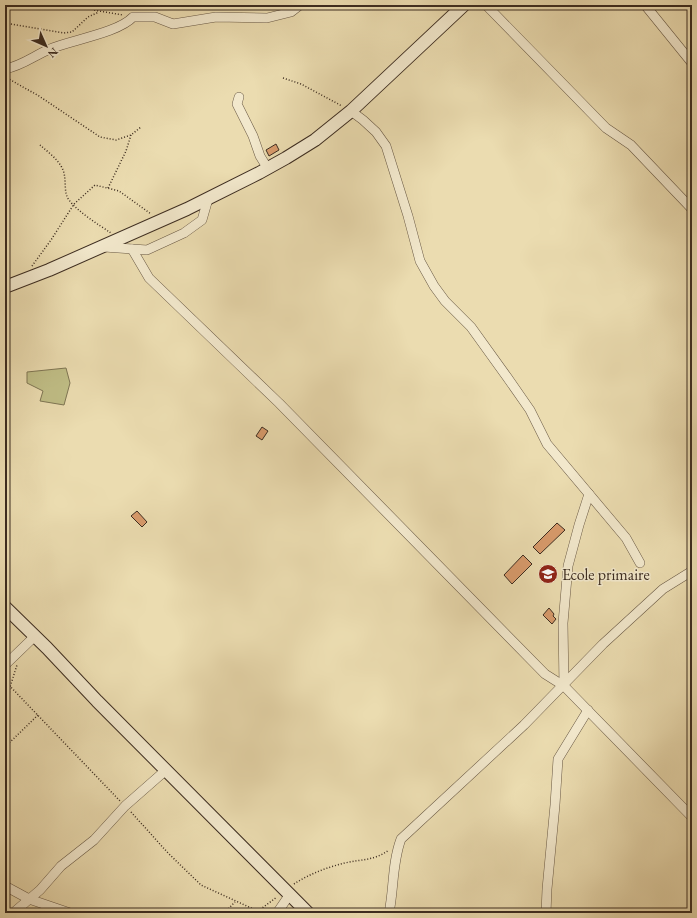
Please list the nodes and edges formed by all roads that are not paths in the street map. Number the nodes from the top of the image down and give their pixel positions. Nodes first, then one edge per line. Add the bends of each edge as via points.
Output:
1 (300, 5) edge
2 (464, 5) edge
3 (486, 5) edge
4 (645, 5) edge
5 (692, 63) edge
6 (5, 69) edge
7 (239, 97) dead end
8 (351, 112) junction
9 (268, 169) junction
10 (208, 199) junction
11 (692, 209) edge
12 (104, 247) junction
13 (132, 249) junction
14 (5, 287) edge
15 (589, 494) junction
16 (640, 563) dead end
17 (692, 571) edge
18 (5, 607) edge
19 (35, 636) junction
20 (5, 665) edge
21 (564, 686) junction
22 (588, 710) junction
23 (166, 770) junction
24 (692, 817) edge
25 (5, 886) edge
26 (288, 892) junction
27 (29, 899) junction
28 (13, 913) edge
29 (70, 913) edge
30 (277, 913) edge
31 (308, 913) edge
32 (389, 913) edge
33 (546, 913) edge

1 - 6 street via 291,12 267,18 216,17 173,24 154,17 133,17 128,22 50,49
2 - 8 street
3 - 11 street via 606,128 631,145
4 - 5 street
7 - 9 street via 237,104
8 - 9 street via 315,140
8 - 15 street via 376,132 386,146 420,261 434,286 471,328 530,410 547,444
9 - 10 street
10 - 12 street
10 - 13 street via 202,220 184,232 147,250
12 - 13 street
12 - 14 street
13 - 21 street via 149,278 279,404 545,674
15 - 16 street via 626,538
15 - 21 street via 568,566 563,623
17 - 21 street via 663,589 603,644
18 - 19 street
19 - 20 street
19 - 23 street
21 - 22 street
21 - 32 street via 401,839 396,853
22 - 24 street
22 - 33 street via 558,759
23 - 26 street
23 - 27 street via 125,806 94,840 61,866
25 - 27 street
26 - 30 street
26 - 31 street
27 - 28 street
27 - 29 street

